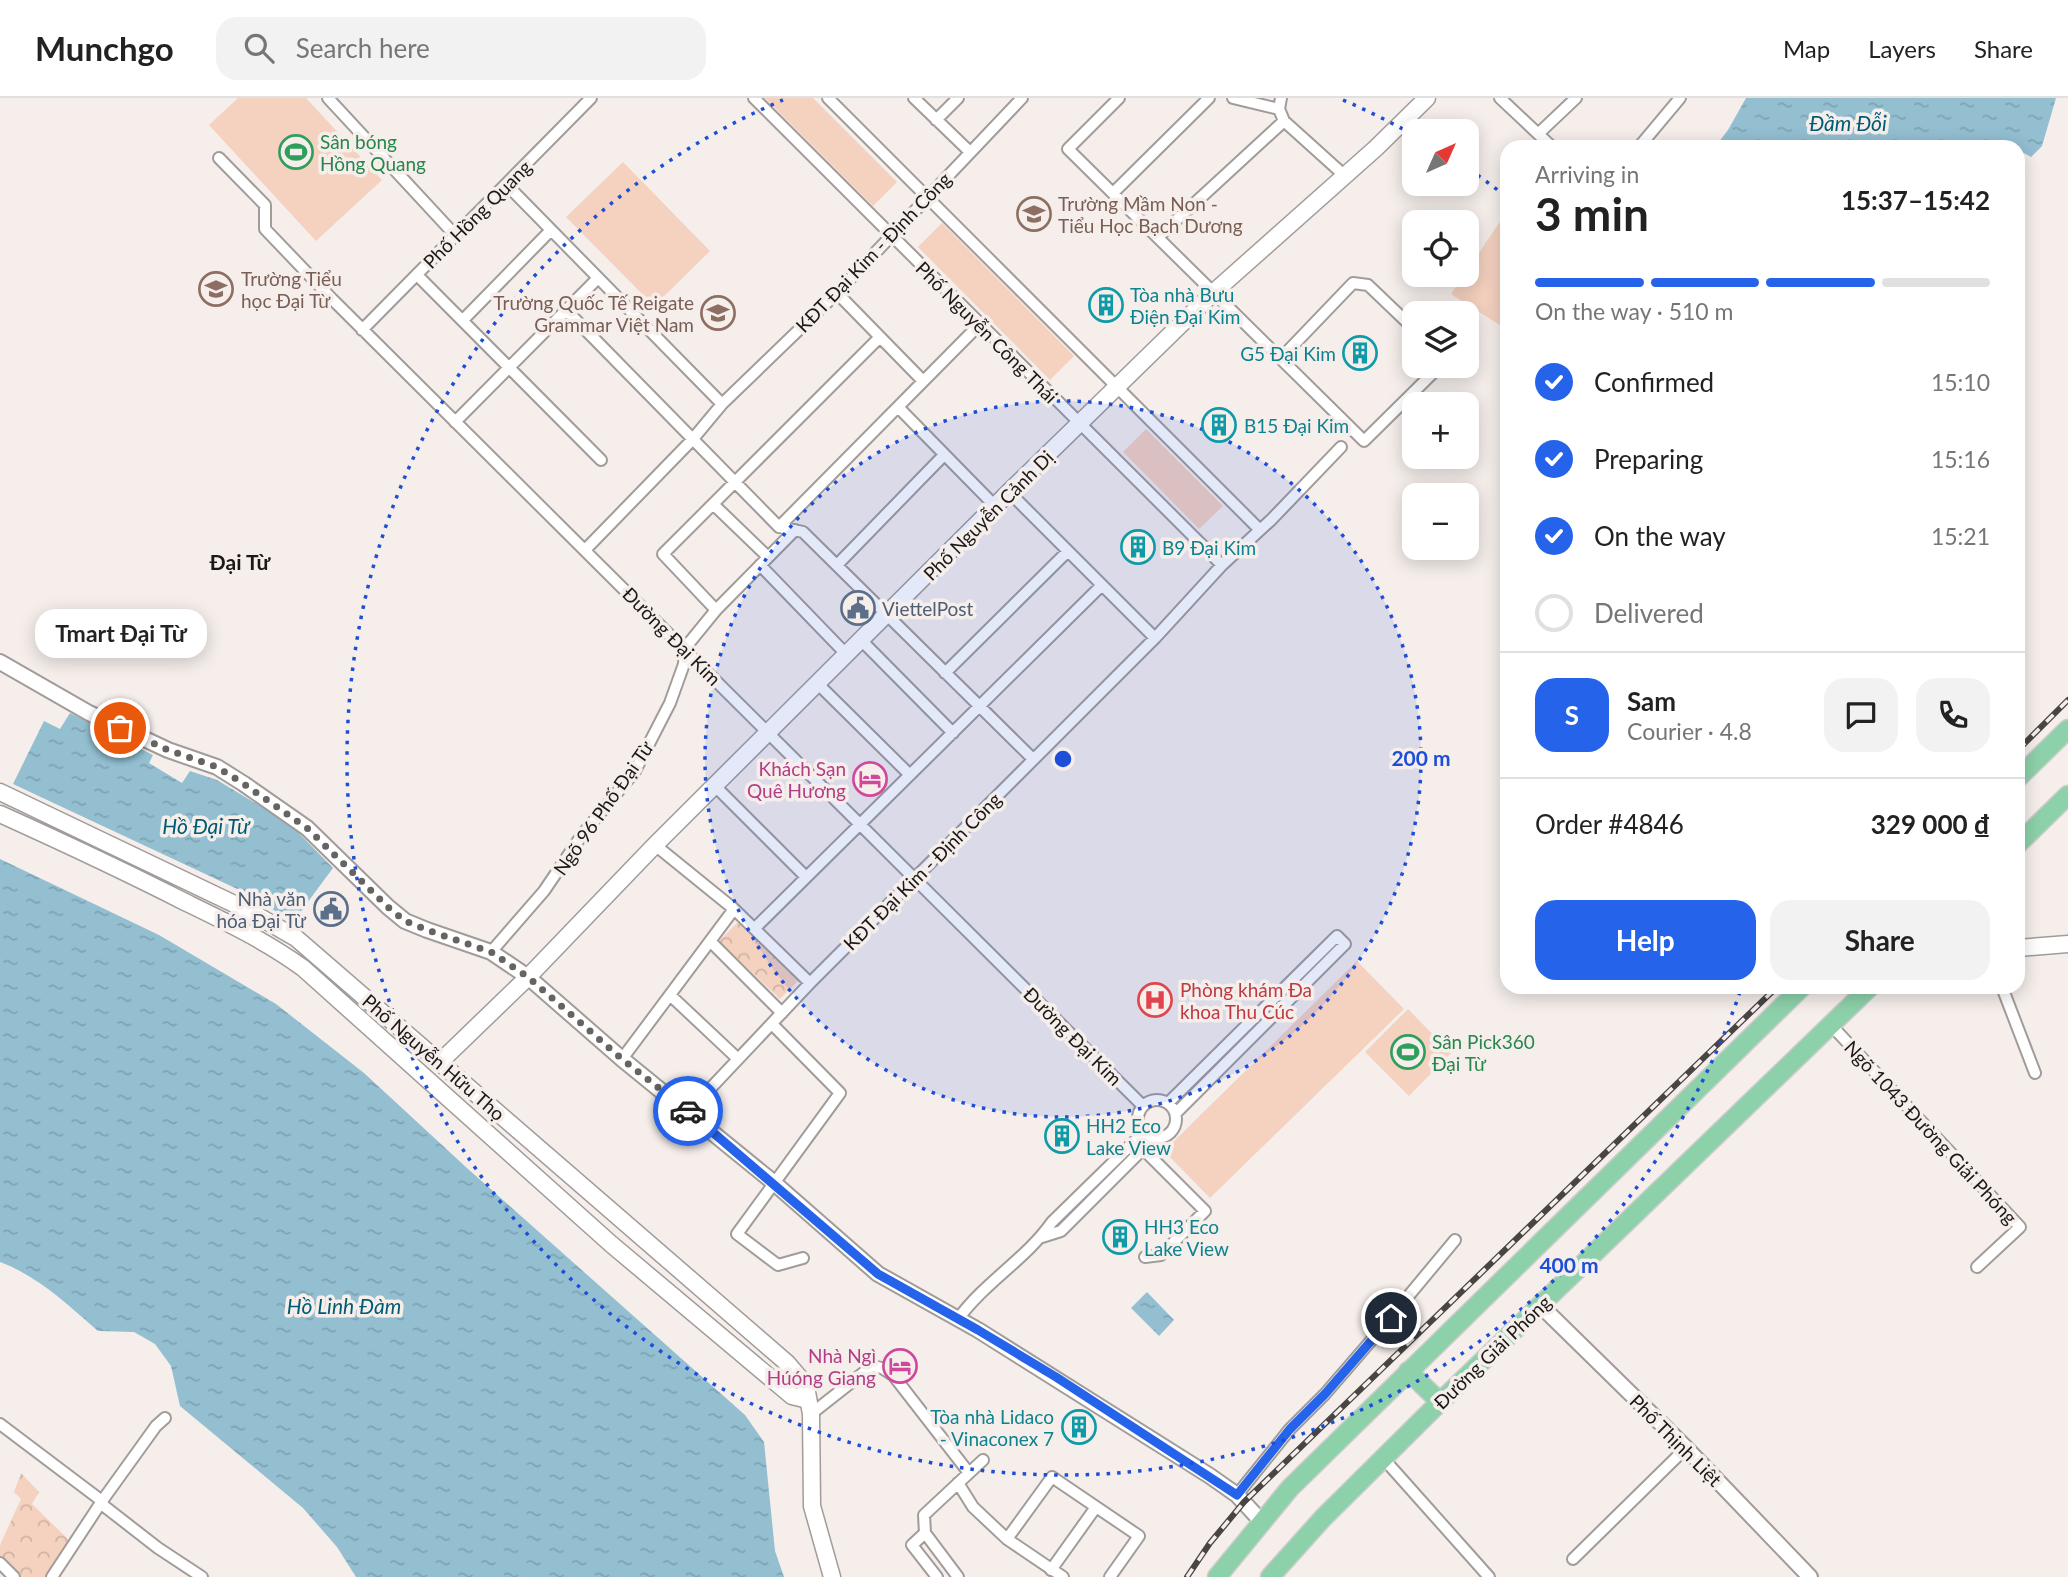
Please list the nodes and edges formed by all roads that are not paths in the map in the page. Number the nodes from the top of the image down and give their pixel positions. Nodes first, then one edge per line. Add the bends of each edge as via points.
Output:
1 (328, 98) edge
2 (591, 98) edge
3 (754, 98) edge
4 (828, 98) edge
5 (914, 98) edge
6 (958, 98) edge
7 (1022, 98) edge
8 (1119, 98) edge
9 (1209, 98) edge
10 (1233, 98) edge
11 (1427, 98) edge
12 (1500, 98) edge
13 (1576, 98) edge
14 (1680, 98) edge
15 (1280, 104) edge
16 (936, 120) junction
17 (1284, 121) junction
18 (1538, 134) junction
19 (1544, 140) edge
20 (1645, 140) edge
21 (970, 152) junction
22 (219, 158) dead end
23 (1345, 176) junction
24 (506, 184) junction
25 (1113, 193) junction
26 (926, 197) junction
27 (551, 230) junction
28 (455, 235) junction
29 (890, 235) junction
30 (1158, 237) junction
31 (417, 275) junction
32 (598, 278) junction
33 (1214, 292) junction
34 (837, 293) junction
35 (566, 310) junction
36 (1402, 318) edge
37 (463, 320) junction
38 (980, 324) junction
39 (362, 330) junction
40 (880, 337) junction
41 (1282, 357) junction
42 (510, 367) junction
43 (1428, 378) edge
44 (923, 381) junction
45 (1116, 387) junction
46 (722, 404) junction
47 (898, 407) junction
48 (456, 422) junction
49 (1080, 424) junction
50 (692, 440) junction
51 (1341, 447) dead end
52 (944, 455) junction
53 (601, 460) dead end
54 (734, 482) junction
55 (1009, 492) junction
56 (713, 504) junction
57 (995, 506) junction
58 (779, 527) junction
59 (1259, 529) junction
60 (794, 530) junction
61 (585, 550) junction
62 (1068, 551) junction
63 (764, 561) junction
64 (837, 565) junction
65 (1222, 565) junction
66 (1102, 585) junction
67 (716, 610) junction
68 (888, 615) junction
69 (1155, 638) junction
70 (862, 641) junction
71 (685, 648) junction
72 (847, 655) junction
73 (0, 662) edge
74 (945, 673) junction
75 (818, 684) junction
76 (979, 706) junction
77 (2068, 729) edge
78 (769, 733) junction
79 (953, 733) junction
80 (1033, 759) junction
81 (2025, 771) edge
82 (910, 775) junction
83 (715, 786) junction
84 (0, 793) edge
85 (2068, 795) edge
86 (0, 814) edge
87 (860, 824) junction
88 (2025, 837) edge
89 (655, 845) junction
90 (806, 877) junction
91 (914, 878) junction
92 (734, 909) junction
93 (755, 928) junction
94 (710, 942) junction
95 (2068, 944) edge
96 (2025, 947) edge
97 (491, 952) junction
98 (528, 977) junction
99 (810, 984) junction
100 (1795, 994) edge
101 (1863, 994) edge
102 (2005, 994) edge
103 (670, 995) junction
104 (782, 1013) junction
105 (772, 1024) junction
106 (1831, 1025) junction
107 (737, 1058) junction
108 (622, 1059) junction
109 (440, 1062) junction
110 (2035, 1073) dead end
111 (425, 1078) junction
112 (1168, 1103) junction
113 (1143, 1105) junction
114 (688, 1111) junction
115 (1175, 1113) junction
116 (1143, 1133) junction
117 (1154, 1138) junction
118 (1143, 1150) junction
119 (773, 1182) junction
120 (1040, 1239) junction
121 (1455, 1240) dead end
122 (1144, 1257) dead end
123 (803, 1258) dead end
124 (1977, 1267) dead end
125 (1540, 1305) junction
126 (958, 1319) junction
127 (1408, 1371) junction
128 (1440, 1402) junction
129 (810, 1407) junction
130 (165, 1418) dead end
131 (0, 1424) edge
132 (1686, 1448) junction
133 (1384, 1458) junction
134 (983, 1460) dead end
135 (969, 1473) junction
136 (958, 1483) junction
137 (1237, 1495) junction
138 (102, 1501) junction
139 (1096, 1507) junction
140 (1262, 1522) junction
141 (925, 1532) junction
142 (1007, 1539) junction
143 (1573, 1559) dead end
144 (0, 1563) edge
145 (1051, 1570) junction
146 (14, 1577) edge
147 (52, 1577) edge
148 (202, 1577) edge
149 (832, 1577) edge
150 (936, 1577) edge
151 (958, 1577) edge
152 (1063, 1577) edge
153 (1110, 1577) edge
154 (1217, 1577) edge
155 (1270, 1577) edge
156 (1489, 1577) edge
157 (1810, 1577) edge

1 - 28 street
2 - 24 street, Phố Hồng Quang
3 - 29 street, Phố Nguyễn Công Thái
4 - 26 street
5 - 16 street
6 - 16 street
7 - 21 street, KĐT Đại Kim - Định Công
8 - 25 street via 1068,149
9 - 25 street
10 - 15 street
11 - 23 main road, Phố Nguyễn Cảnh Dị
12 - 18 street
13 - 18 street
14 - 20 street
15 - 17 street
16 - 21 street
17 - 23 street
17 - 30 street
18 - 19 street
21 - 26 street, KĐT Đại Kim - Định Công
22 - 39 street, Đường Đại Kim via 265,205 265,229
23 - 33 main road, Phố Nguyễn Cảnh Dị
24 - 27 street
24 - 28 street, Phố Hồng Quang
25 - 30 street
26 - 29 street, KĐT Đại Kim - Định Công
26 - 45 street
27 - 32 street
27 - 37 street
28 - 31 street, Phố Hồng Quang
29 - 34 street, KĐT Đại Kim - Định Công
29 - 38 street, Phố Nguyễn Công Thái
30 - 33 street
31 - 37 street
31 - 39 street, Phố Hồng Quang
32 - 35 street
32 - 46 street
33 - 41 street
33 - 45 main road, Phố Nguyễn Cảnh Dị
34 - 40 street
34 - 46 street, KĐT Đại Kim - Định Công
35 - 42 street
35 - 50 street
36 - 41 street via 1368,285 1353,283
37 - 42 street
38 - 44 street
38 - 49 street, Phố Nguyễn Công Thái
39 - 48 street, Đường Đại Kim
40 - 44 street
40 - 54 street
41 - 43 street via 1364,441
42 - 48 street
42 - 53 street
44 - 47 street
45 - 49 main road, Phố Nguyễn Cảnh Dị
45 - 59 street
46 - 50 street, KĐT Đại Kim - Định Công
47 - 52 street
47 - 58 street
48 - 61 street, Đường Đại Kim
49 - 55 main road, Phố Nguyễn Cảnh Dị
49 - 65 street, Phố Nguyễn Công Thái
50 - 54 street
50 - 61 street, KĐT Đại Kim - Định Công
51 - 59 street, KĐT Đại Kim - Định Công
52 - 57 street
52 - 64 street
54 - 56 street
54 - 58 street
55 - 57 main road, Phố Nguyễn Cảnh Dị
55 - 62 street
56 - 63 street
56 - 67 street via 663,554
57 - 68 main road, Phố Nguyễn Cảnh Dị
58 - 60 street
59 - 65 street, KĐT Đại Kim - Định Công
60 - 63 street
60 - 64 street via 803,532
61 - 71 street, Đường Đại Kim
62 - 66 street
62 - 74 street
63 - 67 street
63 - 72 street
64 - 68 street
65 - 69 street, KĐT Đại Kim - Định Công
66 - 69 street
66 - 76 street
67 - 71 street
68 - 70 main road, Phố Nguyễn Cảnh Dị
68 - 74 street
69 - 80 street, KĐT Đại Kim - Định Công
70 - 72 main road, Phố Nguyễn Cảnh Dị
70 - 79 street
71 - 78 street, Đường Đại Kim
71 - 97 street, Ngõ 96 Phố Đại Từ via 670,703 635,771
72 - 75 main road, Phố Nguyễn Cảnh Dị
73 - 97 street via 89,713 217,767 307,828 405,921
74 - 76 street
75 - 78 main road, Phố Nguyễn Cảnh Dị
75 - 82 street
76 - 79 street
76 - 80 street
77 - 81 main road
78 - 83 main road, Phố Nguyễn Cảnh Dị
78 - 87 street, Đường Đại Kim
79 - 82 street
80 - 91 street, KĐT Đại Kim - Định Công
82 - 87 street
83 - 89 main road, Phố Nguyễn Cảnh Dị
83 - 90 street
84 - 109 main road, Phố Nguyễn Hữu Thọ via 227,900 296,938
85 - 88 main road
86 - 111 main road, Phố Nguyễn Hữu Thọ via 275,948 321,983
87 - 90 street
87 - 91 street, Đường Đại Kim
89 - 92 street
89 - 98 main road, Phố Nguyễn Cảnh Dị
90 - 93 street
91 - 99 street, KĐT Đại Kim - Định Công
91 - 113 street, Đường Đại Kim
92 - 93 street
92 - 94 street
93 - 99 street
94 - 103 street
94 - 104 street
95 - 96 main road
97 - 98 street
98 - 108 street
98 - 109 main road, Phố Nguyễn Cảnh Dị
99 - 104 street, KĐT Đại Kim - Định Công
100 - 127 main road
101 - 106 main road, Đường Giải Phóng
102 - 110 street
103 - 107 street
103 - 108 street
104 - 105 street, KĐT Đại Kim - Định Công
105 - 107 street, KĐT Đại Kim - Định Công
105 - 119 street via 839,1093
106 - 124 street, Ngõ 1043 Đường Giải Phóng via 2020,1227
106 - 125 main road, Đường Giải Phóng
107 - 114 street, KĐT Đại Kim - Định Công
108 - 114 street
109 - 111 street
109 - 129 main road, Phố Nguyễn Hữu Thọ via 787,1363 804,1383
111 - 129 main road, Phố Nguyễn Hữu Thọ via 680,1303
112 - 113 street via 1152,1100
112 - 115 street
112 - 115 street via 1341,940
113 - 116 street via 1138,1116
114 - 119 street
115 - 117 street via 1172,1132
116 - 117 street
116 - 120 street
117 - 118 street
118 - 120 street via 1061,1231
118 - 122 street via 1205,1211 1161,1255
119 - 123 street via 737,1234 778,1265
119 - 126 street via 878,1274
120 - 126 street
121 - 137 street
125 - 128 main road, Đường Giải Phóng
125 - 132 street, Phố Thịnh Liệt
126 - 137 street
127 - 128 main road
127 - 140 main road
128 - 133 main road, Đường Giải Phóng
129 - 135 street via 872,1366 883,1368
129 - 149 main road, Phố Nguyễn Hữu Thọ via 812,1506
130 - 138 street
131 - 138 street
132 - 143 street
132 - 157 street, Phố Thịnh Liệt
133 - 155 main road, Đường Giải Phóng
133 - 156 street
134 - 135 street
135 - 136 street
136 - 141 street via 924,1515
136 - 142 street via 973,1507
137 - 140 street
138 - 147 street
138 - 148 street via 158,1548
139 - 142 street via 1052,1476
139 - 145 street
139 - 153 street via 1139,1536
140 - 154 main road
141 - 150 street via 912,1545
141 - 151 street
142 - 145 street
144 - 146 street
145 - 152 street

